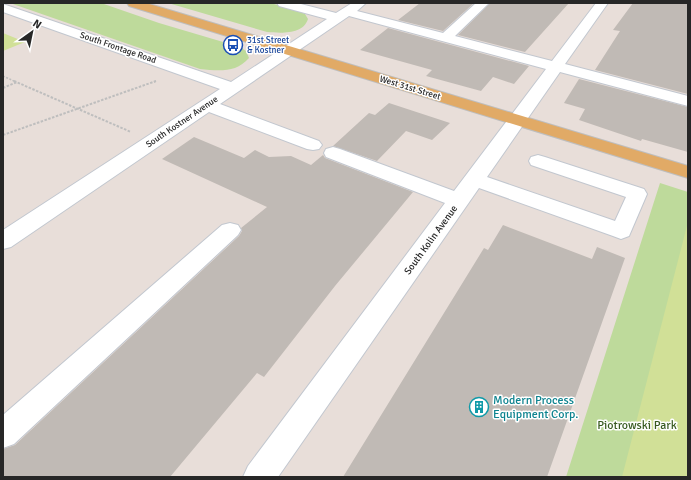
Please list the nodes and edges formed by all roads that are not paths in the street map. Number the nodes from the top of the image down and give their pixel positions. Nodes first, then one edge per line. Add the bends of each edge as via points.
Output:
1 (133, 3) edge
2 (283, 3) edge
3 (325, 3) edge
4 (483, 3) edge
5 (602, 3) edge
6 (3, 8) edge
7 (349, 10) edge
8 (446, 37) junction
9 (288, 51) junction
10 (556, 67) junction
11 (233, 88) junction
12 (688, 101) edge
13 (207, 105) junction
14 (518, 120) junction
15 (313, 145) dead end
16 (333, 153) dead end
17 (538, 161) dead end
18 (688, 172) edge
19 (475, 180) junction
20 (460, 201) junction
21 (230, 230) dead end
22 (3, 241) edge
23 (3, 434) edge
24 (259, 477) edge

1 - 9 main road, West 31st Street
2 - 7 street
3 - 7 street
4 - 8 street
5 - 10 street, South Kolin Avenue
6 - 11 street, South Frontage Road
7 - 8 street
7 - 9 street, South Kostner Avenue
8 - 10 street
9 - 11 street, South Kostner Avenue
9 - 14 main road, West 31st Street
10 - 12 street
10 - 14 street, South Kolin Avenue
11 - 13 street, South Kostner Avenue
13 - 15 street
13 - 22 street, South Kostner Avenue
14 - 18 main road, West 31st Street
14 - 19 street, South Kolin Avenue
16 - 20 street
17 - 19 street via 637,194 621,231
19 - 20 street, South Kolin Avenue
20 - 24 street, South Kolin Avenue
21 - 23 street

